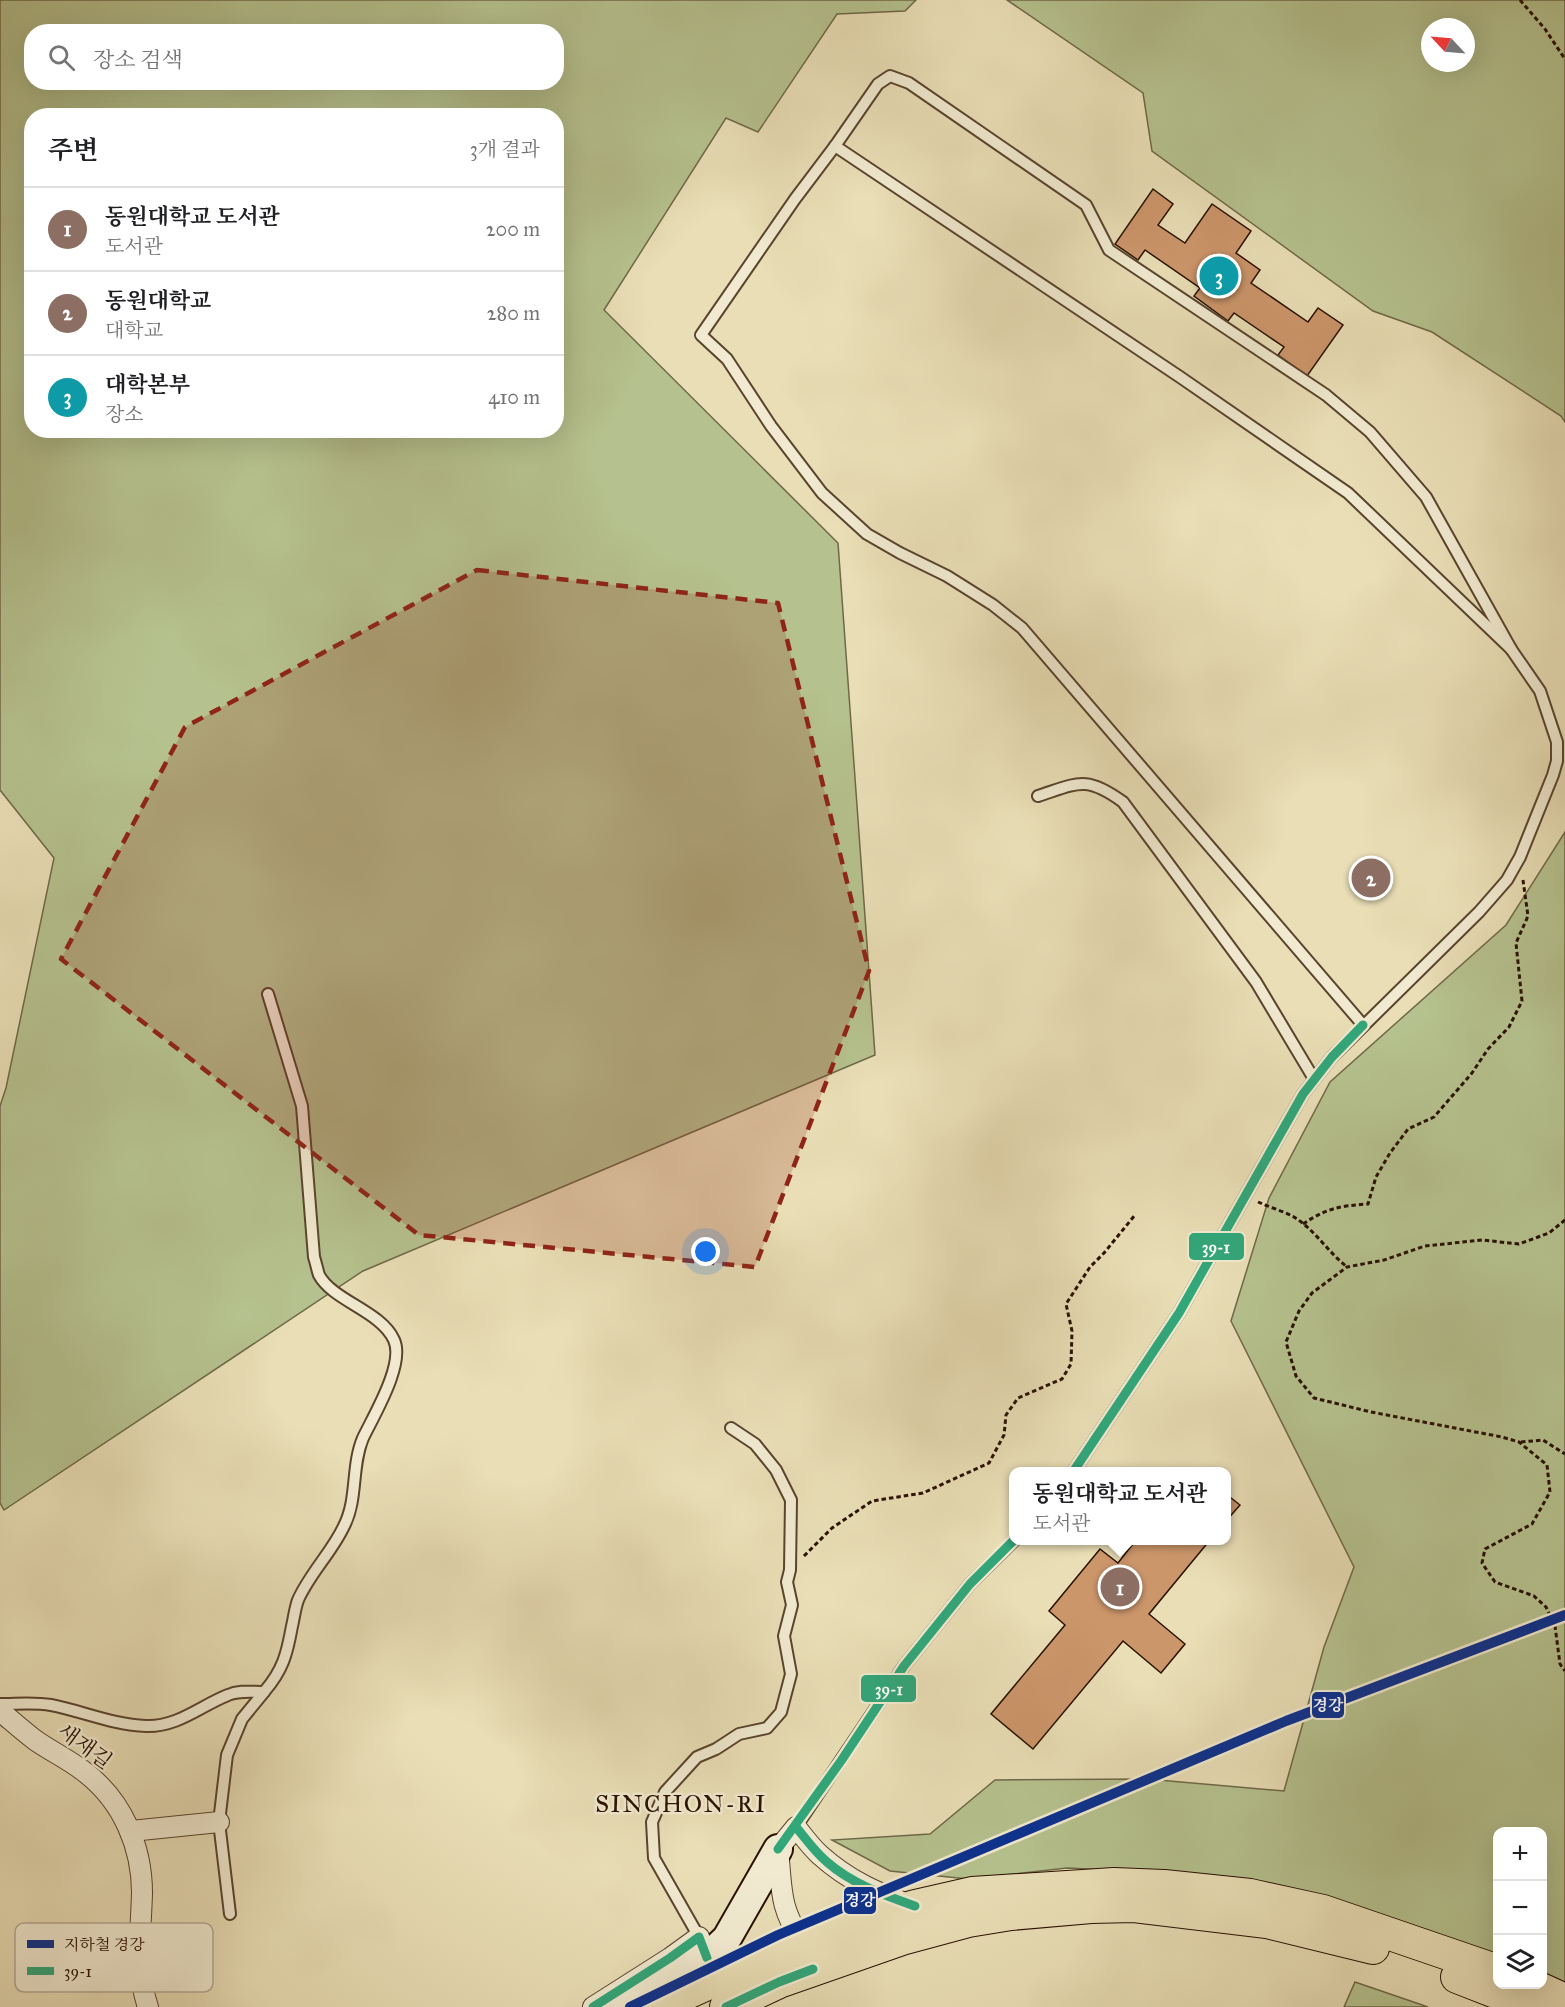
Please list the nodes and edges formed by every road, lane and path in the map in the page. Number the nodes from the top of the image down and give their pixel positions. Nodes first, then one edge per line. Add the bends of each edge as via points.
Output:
1 (1520, 0) edge
2 (1565, 58) edge
3 (835, 146) junction
4 (1511, 650) junction
5 (1038, 796) dead end
6 (1520, 857) junction
7 (268, 994) dead end
8 (1363, 1025) junction
9 (1314, 1079) junction
10 (1245, 1198) junction
11 (1135, 1215) dead end
12 (1565, 1220) edge
13 (1303, 1224) junction
14 (1347, 1267) junction
15 (731, 1428) dead end
16 (1519, 1442) junction
17 (1565, 1454) edge
18 (1076, 1467) edge
19 (1010, 1545) edge
20 (790, 1570) junction
21 (1565, 1671) edge
22 (264, 1692) junction
23 (0, 1704) edge
24 (0, 1711) edge
25 (219, 1822) junction
26 (796, 1827) junction
27 (131, 1831) junction
28 (778, 1849) junction
29 (915, 1906) junction
30 (230, 1914) dead end
31 (140, 1923) edge
32 (703, 1947) junction
33 (808, 1955) junction
34 (1493, 1970) edge
35 (1541, 1989) edge
36 (143, 1992) edge
37 (1565, 2000) edge
38 (148, 2007) edge
39 (592, 2007) edge
40 (626, 2007) edge
41 (656, 2007) edge
42 (726, 2007) edge
43 (1534, 2007) edge

1 - 2 path
3 - 4 lane via 1347,493
3 - 4 lane via 878,84 890,76 909,83 1086,205 1109,250 1326,395 1370,432 1426,497
3 - 8 lane via 701,335 727,359 822,493 867,534 947,576 1022,628
4 - 6 lane via 1540,691 1557,742 1553,775
5 - 9 lane via 1081,783 1105,789 1124,802 1256,982
6 - 8 lane via 1507,880 1479,912
6 - 13 path via 1528,916 1516,943 1522,1001 1509,1027 1434,1117 1408,1129 1376,1177 1368,1204 1339,1206
7 - 22 lane via 302,1106 314,1257 319,1274 327,1285 387,1328 395,1341 396,1356 392,1375 357,1454 345,1526 297,1602 286,1659
8 - 9 lane
9 - 10 lane
10 - 13 path via 1293,1216
10 - 18 lane via 1179,1312
11 - 20 path via 1090,1267 1066,1304 1072,1331 1071,1364 1062,1379 1018,1398 1006,1415 1004,1435 989,1463 923,1493 872,1501 832,1528
12 - 14 path via 1549,1233 1519,1244 1482,1240 1425,1246
13 - 14 path
14 - 16 path via 1312,1293 1299,1311 1286,1342 1296,1376 1314,1398
15 - 20 lane via 755,1444 776,1470 791,1500
16 - 17 path via 1543,1440
16 - 21 path via 1547,1465 1550,1492 1532,1524 1485,1549 1482,1563 1495,1582 1534,1596 1546,1607 1555,1626 1560,1664
19 - 26 lane via 970,1584 904,1666
20 - 32 lane via 787,1582 792,1605 784,1636 791,1674 781,1712 767,1728 739,1734 697,1757 665,1792 652,1822 654,1858
22 - 23 lane via 229,1694 175,1721 147,1726 49,1705
22 - 25 lane via 242,1719 227,1755
24 - 27 street, 새재길 via 103,1788
25 - 27 street
25 - 30 lane
26 - 28 street
26 - 29 street via 818,1854 850,1878
27 - 31 street, 새재길 via 141,1871
28 - 32 street via 727,1938
28 - 33 street via 783,1904
29 - 33 main road
29 - 34 main road via 972,1893 1114,1884 1250,1895 1323,1911
32 - 39 street via 670,1958
32 - 40 street via 698,1966
33 - 41 main road
33 - 42 main road via 779,1982
33 - 43 main road via 1011,1914 1134,1906 1267,1922 1344,1940 1416,1961
35 - 37 main road
36 - 38 street, 새재길

